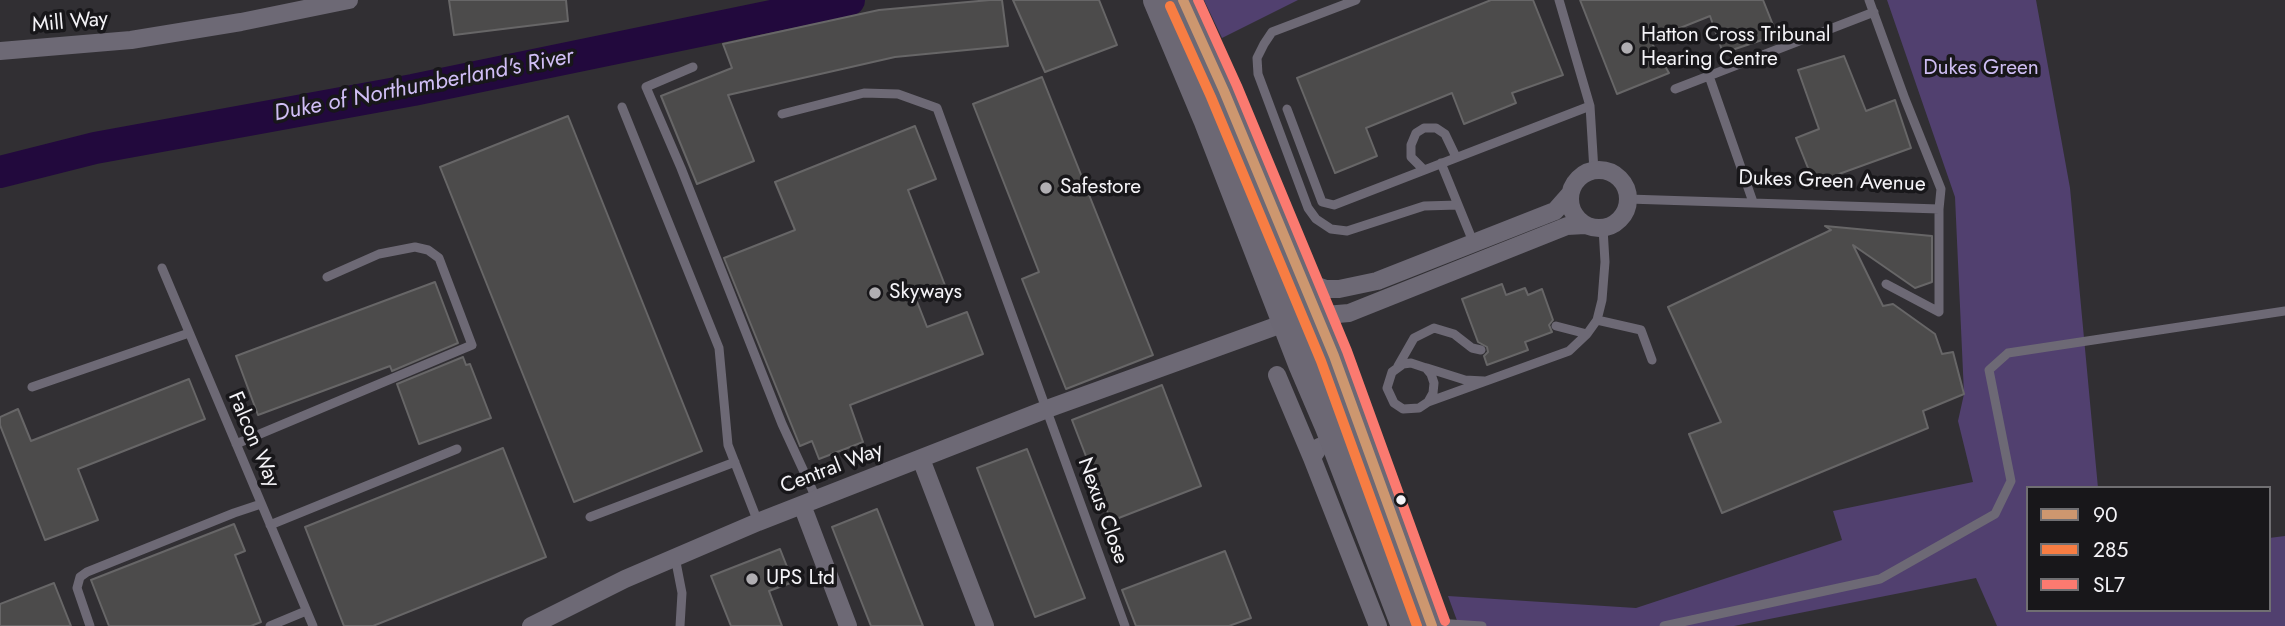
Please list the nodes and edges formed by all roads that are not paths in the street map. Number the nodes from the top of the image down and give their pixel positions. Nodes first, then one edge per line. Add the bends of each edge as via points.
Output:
1 (349, 0) edge
2 (1157, 0) edge
3 (1183, 0) edge
4 (1356, 0) edge
5 (1559, 0) edge
6 (1869, 0) edge
7 (1874, 12) junction
8 (1184, 32) junction
9 (0, 51) edge
10 (693, 66) dead end
11 (1709, 76) junction
12 (1675, 89) dead end
13 (1590, 106) junction
14 (622, 107) dead end
15 (1287, 109) dead end
16 (782, 114) dead end
17 (1456, 157) junction
18 (1441, 163) junction
19 (1424, 170) junction
20 (1594, 171) junction
21 (1570, 194) junction
22 (1628, 199) junction
23 (1754, 202) junction
24 (1458, 205) junction
25 (1939, 209) junction
26 (1594, 226) junction
27 (1474, 244) junction
28 (162, 268) dead end
29 (327, 277) dead end
30 (1377, 281) junction
31 (1886, 284) dead end
32 (1294, 303) junction
33 (2285, 311) edge
34 (1349, 313) junction
35 (1597, 320) junction
36 (1556, 326) dead end
37 (189, 332) junction
38 (1587, 334) junction
39 (1481, 350) dead end
40 (1334, 356) junction
41 (1652, 360) dead end
42 (1397, 367) junction
43 (1426, 368) junction
44 (1277, 375) dead end
45 (1489, 381) junction
46 (32, 387) dead end
47 (1428, 402) junction
48 (1047, 409) junction
49 (1332, 434) junction
50 (236, 444) junction
51 (457, 449) dead end
52 (1312, 458) junction
53 (921, 459) junction
54 (734, 462) junction
55 (809, 502) junction
56 (261, 505) junction
57 (590, 517) dead end
58 (758, 522) junction
59 (270, 525) junction
60 (675, 557) junction
61 (306, 611) junction
62 (1423, 625) edge
63 (90, 626) edge
64 (270, 626) edge
65 (313, 626) edge
66 (531, 626) edge
67 (680, 626) edge
68 (848, 626) edge
69 (985, 626) edge
70 (1125, 626) edge
71 (1378, 626) edge
72 (1482, 626) edge
73 (1664, 626) edge

1 - 9 street, Mill Way via 131,40
2 - 8 main road
3 - 8 main road
4 - 24 lane via 1272,32 1257,58 1258,74 1308,208 1331,229 1347,231 1424,206
5 - 13 lane
6 - 7 lane, Dukes Green Avenue
7 - 11 lane
7 - 25 lane, Dukes Green Avenue via 1941,189
8 - 32 main road
8 - 32 main road via 1264,189
10 - 55 lane via 646,87
11 - 12 lane
11 - 23 lane
13 - 17 lane
13 - 20 lane
14 - 54 lane via 719,348 728,445
15 - 19 lane via 1322,202 1334,205 1350,200
16 - 48 lane, Nexus Close via 864,93 898,94 937,108
17 - 18 lane
17 - 19 lane via 1445,134 1424,128 1416,133 1411,157
18 - 19 lane
18 - 24 lane
20 - 21 street via 1579,179
20 - 22 street via 1613,174
21 - 26 street via 1579,221
21 - 27 street via 1555,211
22 - 23 lane, Dukes Green Avenue
22 - 26 street via 1618,221
23 - 25 lane, Dukes Green Avenue
24 - 27 lane
25 - 31 lane via 1940,312
26 - 34 street via 1567,226
26 - 35 lane via 1605,262
27 - 30 street
28 - 37 lane, Falcon Way
29 - 50 lane via 379,254 415,247 428,250 439,258 472,345
30 - 32 street via 1326,289
30 - 32 street via 1332,300
32 - 34 street via 1337,315
32 - 40 main road
32 - 48 street, Central Way
32 - 49 main road
33 - 73 lane via 2008,353 1989,370 2011,481 1995,514 1880,579
34 - 40 street via 1335,335
35 - 38 lane
35 - 41 lane via 1641,330
36 - 38 lane
37 - 46 lane
37 - 50 lane, Falcon Way
38 - 45 lane via 1569,351
39 - 42 lane via 1434,328 1414,338
40 - 62 main road
42 - 43 lane via 1411,363
42 - 47 lane via 1387,388 1394,403 1410,410
43 - 45 lane via 1465,380
43 - 47 lane via 1434,383
44 - 52 street
45 - 47 lane
48 - 53 street, Central Way
48 - 70 lane, Nexus Close
49 - 52 street
49 - 62 main road
50 - 56 lane, Falcon Way
51 - 59 lane
52 - 71 street
53 - 55 street, Central Way
53 - 69 street
54 - 57 lane
54 - 58 lane
55 - 58 street, Central Way
55 - 68 street
56 - 59 lane, Falcon Way
56 - 63 lane via 87,572 76,588
58 - 60 street, Central Way
59 - 61 lane, Falcon Way
60 - 66 street, Central Way
60 - 67 lane via 682,593
61 - 64 lane
61 - 65 lane, Falcon Way
62 - 72 lane

